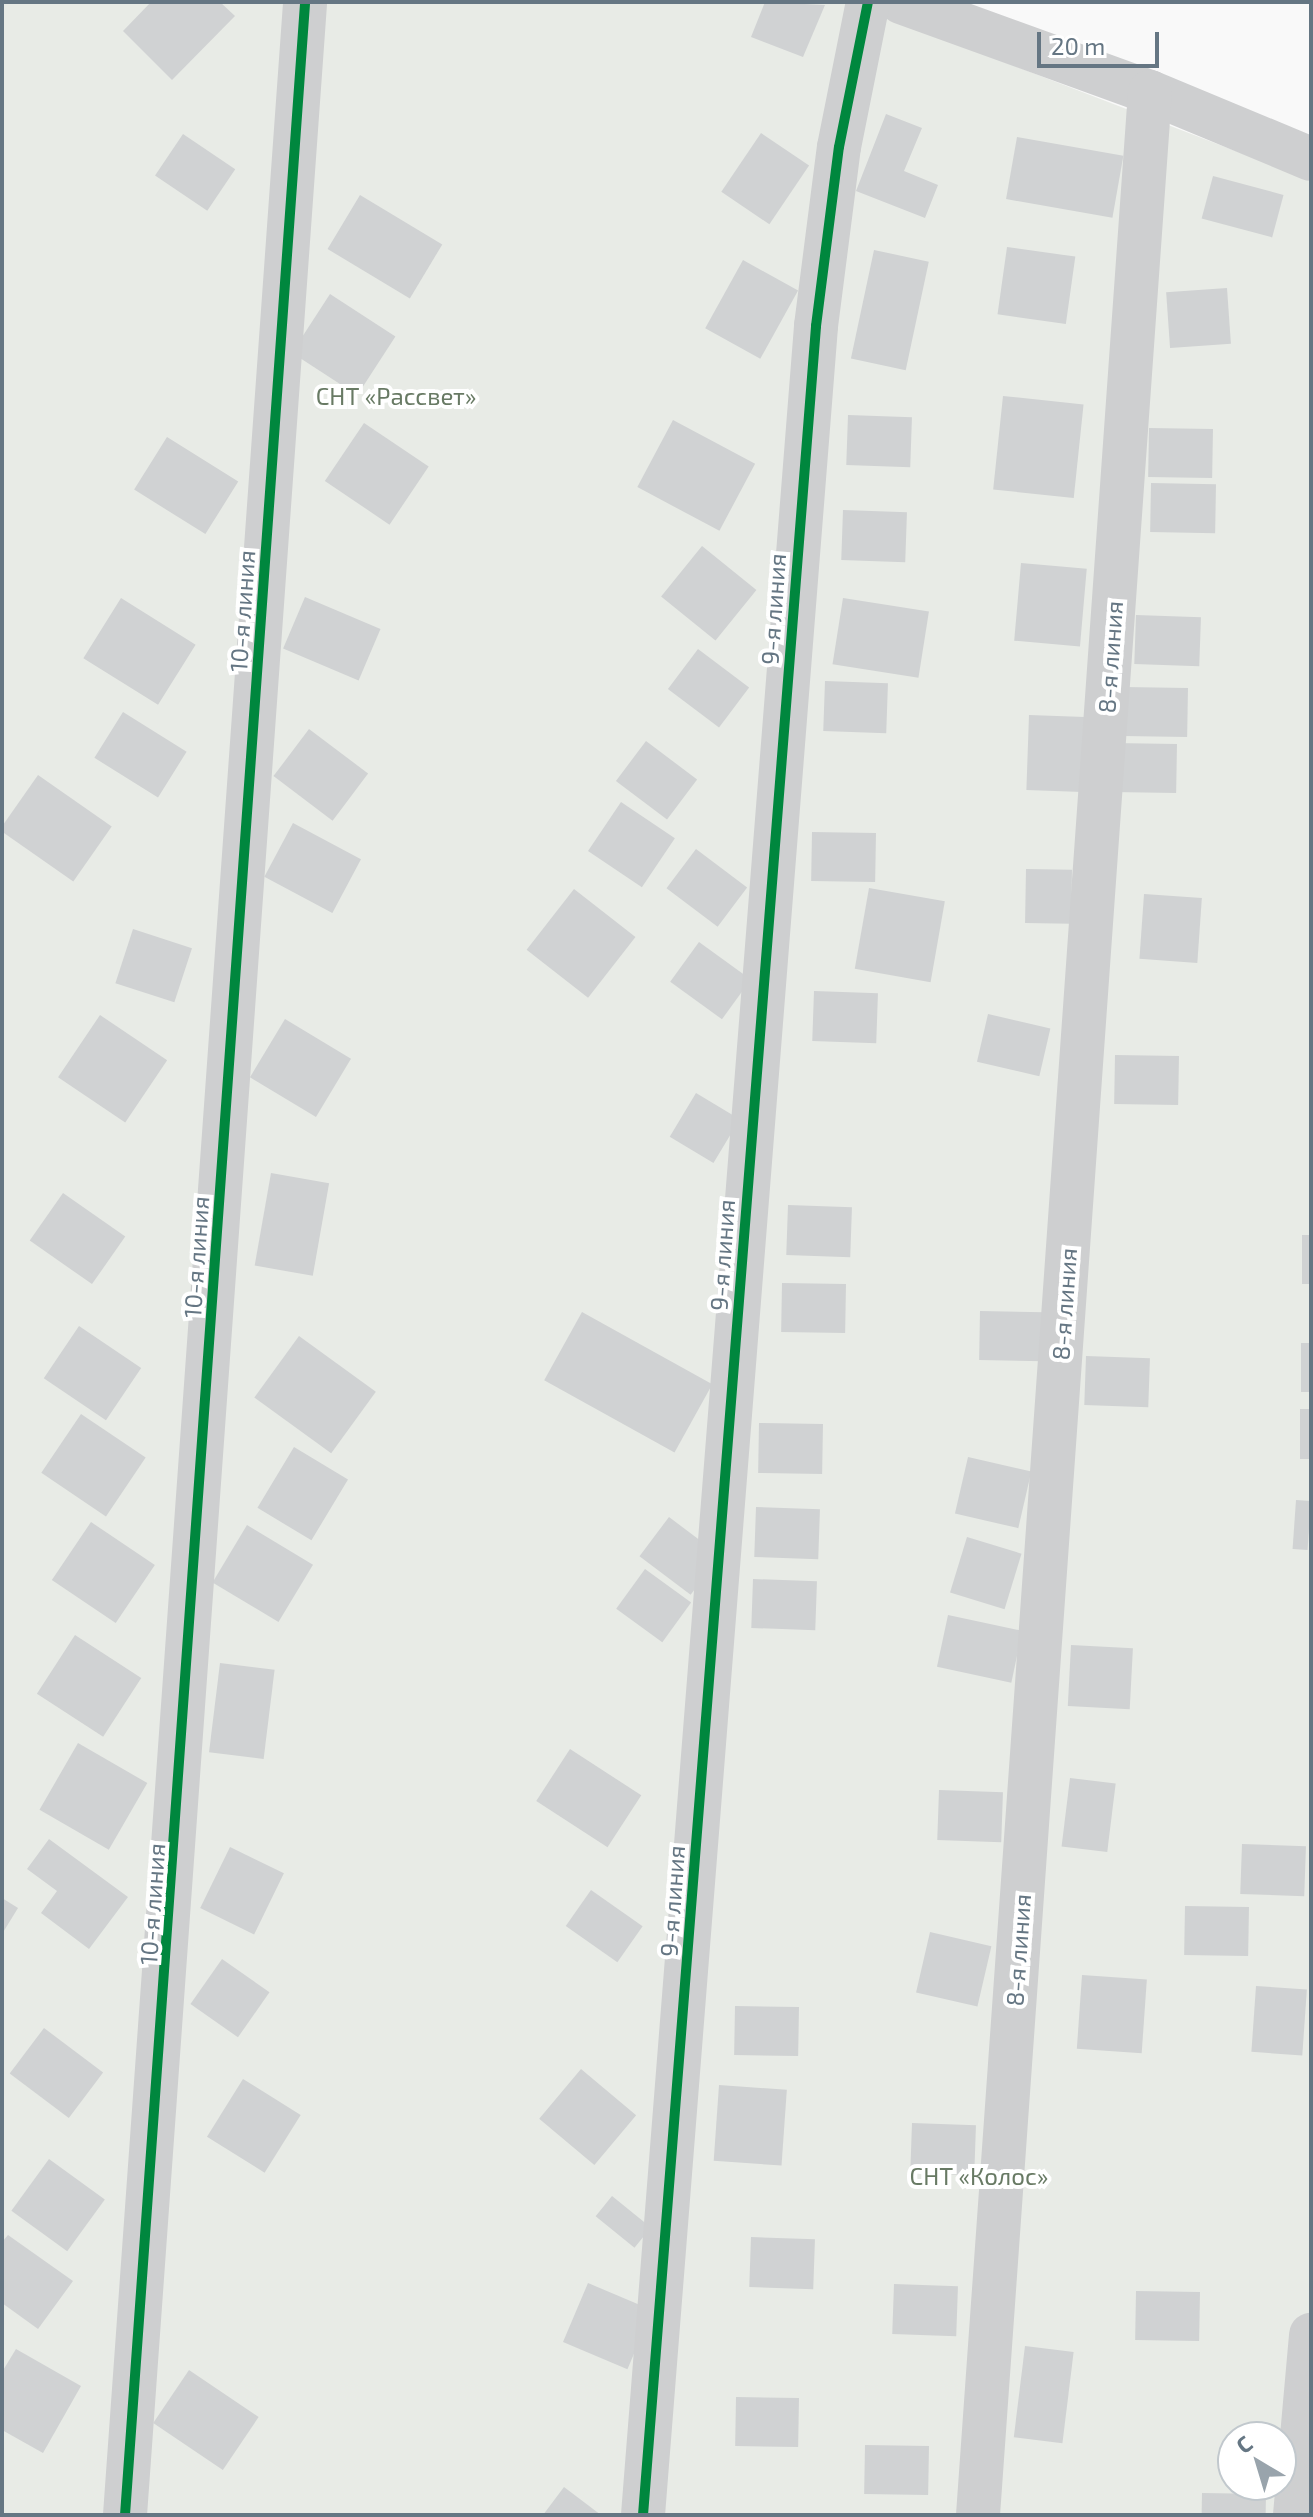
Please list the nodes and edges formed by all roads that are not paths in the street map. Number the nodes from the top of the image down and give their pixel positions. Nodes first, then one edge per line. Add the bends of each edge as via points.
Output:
1 (305, 2) edge
2 (868, 2) edge
3 (901, 2) edge
4 (1150, 92) junction
5 (1311, 159) edge
6 (1311, 2335) edge
7 (125, 2515) edge
8 (643, 2515) edge
9 (978, 2515) edge
10 (1295, 2515) edge

1 - 7 street, 10-я линия
2 - 8 street, 9-я линия via 839,147 816,326
3 - 4 street
4 - 5 street
4 - 9 street, 8-я линия
6 - 10 street

